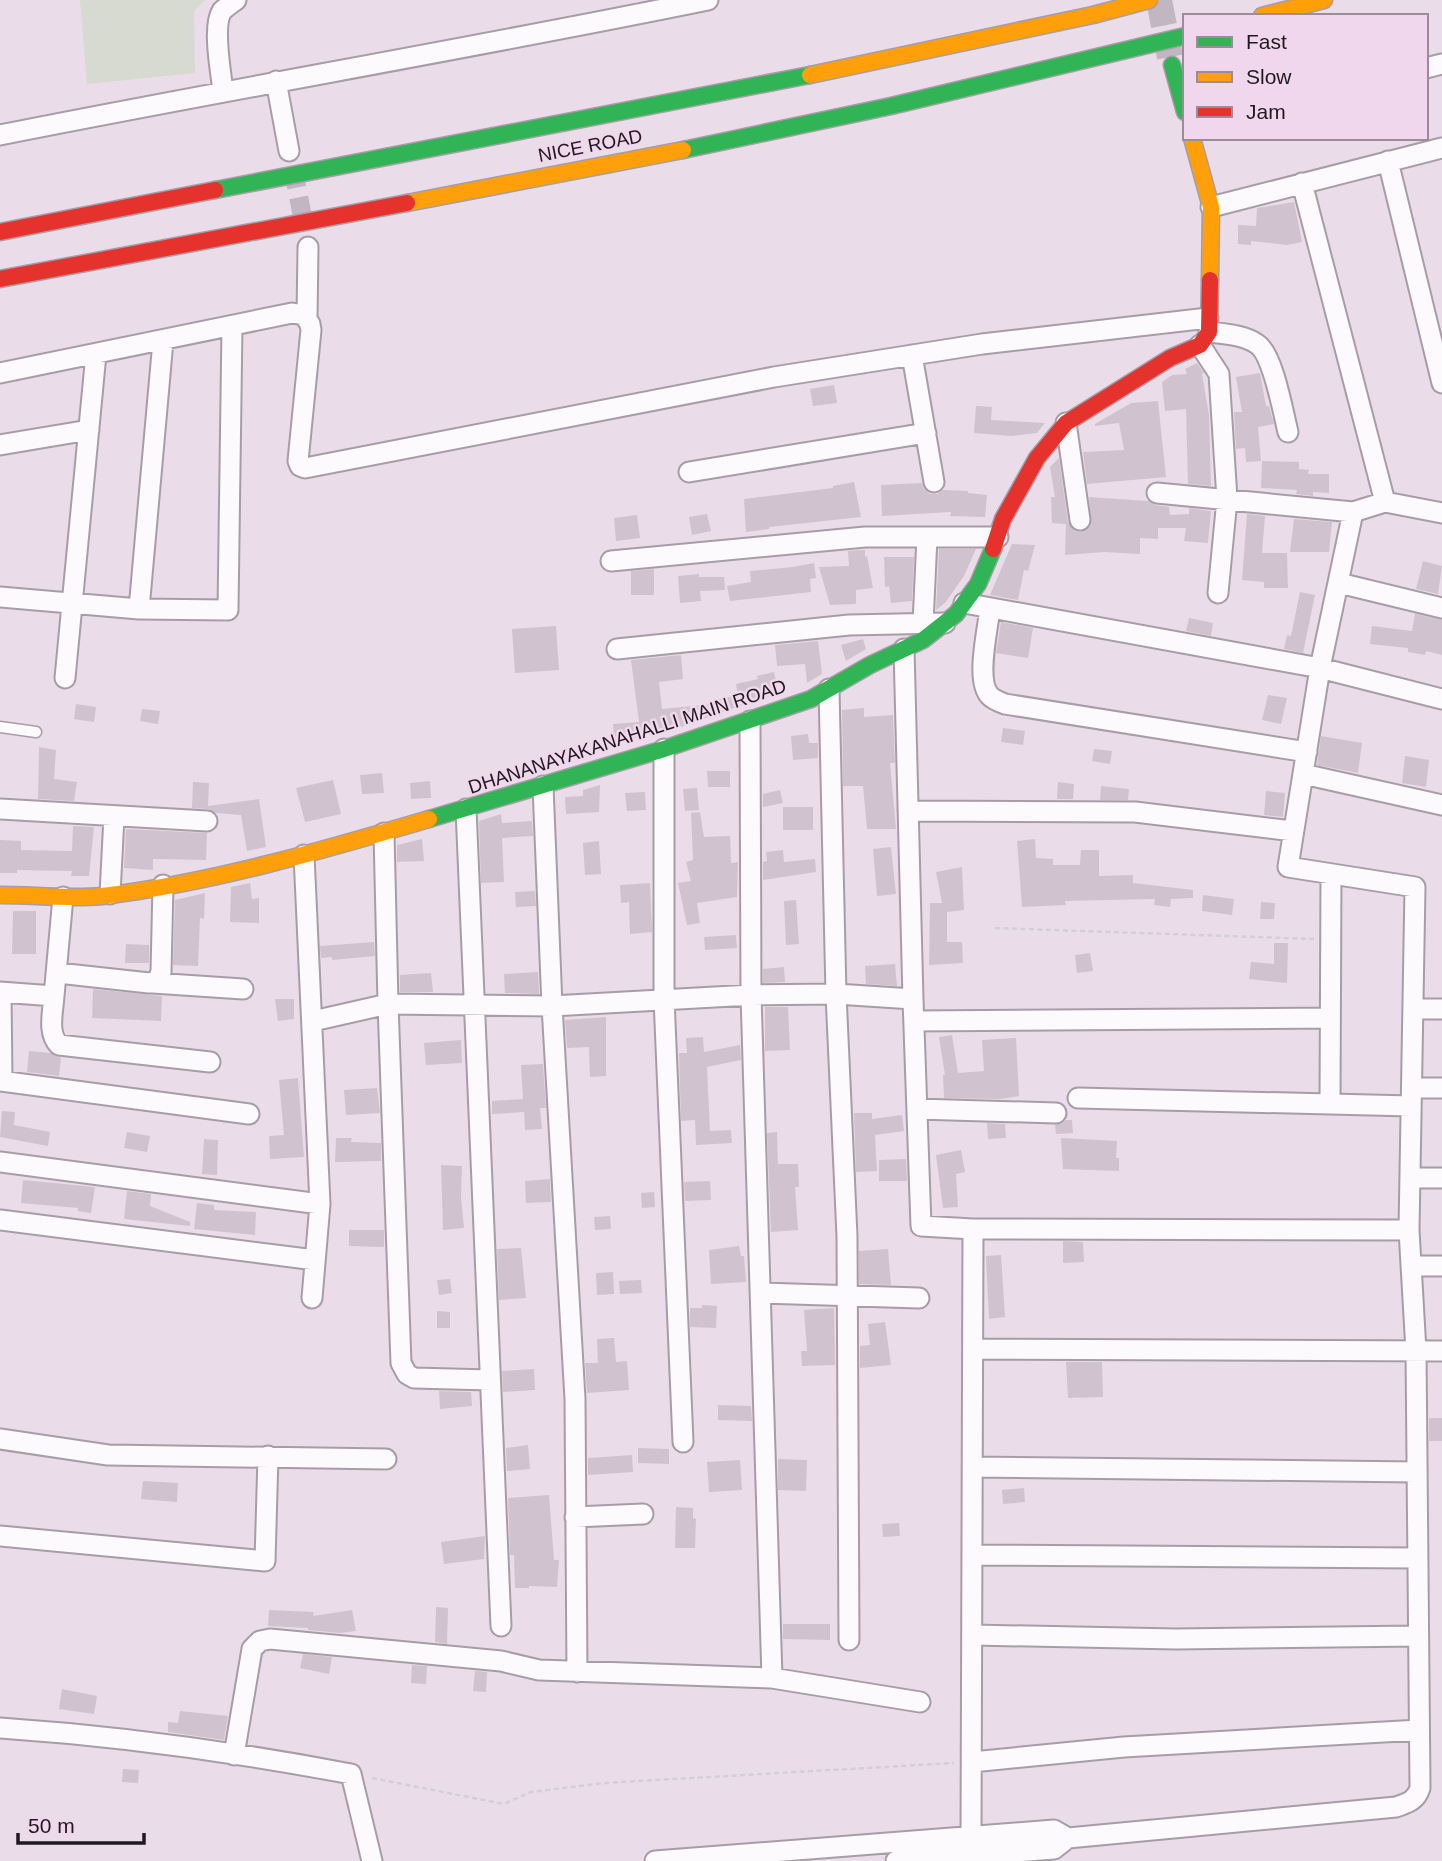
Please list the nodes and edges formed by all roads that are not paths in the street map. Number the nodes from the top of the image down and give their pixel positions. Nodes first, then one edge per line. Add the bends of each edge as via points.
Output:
1 (236, 0) edge
2 (708, 0) edge
3 (1149, 0) edge
4 (1324, 0) edge
5 (679, 3) edge
6 (1270, 14) edge
7 (1183, 36) edge
8 (1172, 65) tunnel mouth
9 (276, 81) junction
10 (223, 91) junction
11 (1183, 105) edge
12 (0, 135) edge
13 (1193, 140) edge
14 (1442, 148) edge
15 (289, 151) tunnel mouth
16 (1388, 161) junction
17 (1302, 183) junction
18 (1211, 207) junction
19 (0, 232) edge
20 (308, 247) tunnel mouth
21 (0, 279) edge
22 (307, 319) junction
23 (232, 326) junction
24 (1206, 332) junction
25 (163, 341) junction
26 (96, 354) junction
27 (912, 355) junction
28 (0, 373) edge
29 (1442, 383) edge
30 (1066, 423) junction
31 (89, 430) junction
32 (1288, 432) dead end
33 (926, 433) junction
34 (0, 445) edge
35 (690, 472) dead end
36 (934, 482) dead end
37 (1157, 493) dead end
38 (1227, 499) junction
39 (1385, 502) junction
40 (1353, 512) junction
41 (1442, 513) edge
42 (1080, 520) dead end
43 (928, 537) junction
44 (998, 537) junction
45 (611, 561) dead end
46 (1339, 583) junction
47 (1219, 593) dead end
48 (0, 597) edge
49 (72, 603) junction
50 (964, 603) junction
51 (990, 608) junction
52 (1442, 608) edge
53 (139, 609) junction
54 (923, 623) junction
55 (945, 623) junction
56 (617, 649) dead end
57 (904, 649) junction
58 (1320, 668) junction
59 (65, 678) dead end
60 (829, 689) junction
61 (1442, 698) edge
62 (750, 721) junction
63 (0, 727) edge
64 (36, 732) dead end
65 (664, 749) junction
66 (1307, 752) junction
67 (1303, 774) junction
68 (543, 786) junction
69 (1442, 804) edge
70 (0, 809) edge
71 (466, 809) junction
72 (908, 811) junction
73 (114, 817) junction
74 (207, 821) dead end
75 (1293, 831) junction
76 (384, 833) junction
77 (304, 855) junction
78 (1331, 874) junction
79 (163, 885) junction
80 (110, 894) junction
81 (0, 895) edge
82 (63, 897) junction
83 (58, 973) junction
84 (153, 983) junction
85 (243, 989) dead end
86 (0, 992) edge
87 (836, 994) junction
88 (751, 995) junction
89 (54, 996) junction
90 (663, 999) junction
91 (913, 999) junction
92 (388, 1004) junction
93 (472, 1006) junction
94 (552, 1006) junction
95 (1413, 1009) junction
96 (1442, 1009) edge
97 (1330, 1018) junction
98 (313, 1021) junction
99 (914, 1021) junction
100 (210, 1062) dead end
101 (1, 1081) edge
102 (1442, 1088) edge
103 (1412, 1097) junction
104 (1078, 1098) dead end
105 (1330, 1104) junction
106 (918, 1109) junction
107 (1056, 1112) dead end
108 (249, 1114) dead end
109 (0, 1162) edge
110 (1410, 1178) junction
111 (1442, 1178) edge
112 (320, 1204) junction
113 (0, 1220) edge
114 (973, 1230) junction
115 (1409, 1230) junction
116 (315, 1260) junction
117 (1411, 1265) junction
118 (1442, 1266) edge
119 (761, 1293) junction
120 (846, 1297) junction
121 (312, 1298) dead end
122 (919, 1298) dead end
123 (973, 1349) junction
124 (1416, 1351) junction
125 (1442, 1352) edge
126 (490, 1380) junction
127 (0, 1439) edge
128 (683, 1442) dead end
129 (268, 1456) junction
130 (386, 1459) dead end
131 (973, 1467) junction
132 (1416, 1472) junction
133 (643, 1514) dead end
134 (575, 1517) junction
135 (0, 1536) edge
136 (973, 1555) junction
137 (1417, 1558) junction
138 (501, 1626) dead end
139 (973, 1635) junction
140 (1418, 1636) junction
141 (849, 1640) dead end
142 (577, 1672) junction
143 (772, 1678) junction
144 (920, 1702) dead end
145 (0, 1728) edge
146 (1419, 1730) junction
147 (234, 1755) junction
148 (972, 1762) junction
149 (971, 1837) junction
150 (1068, 1838) junction
151 (990, 1858) edge
152 (372, 1861) edge
153 (655, 1861) edge
154 (896, 1861) edge

1 - 10 street via 222,11 219,20
2 - 5 street
3 - 19 main road, NICE ROAD via 884,61
4 - 6 main road
5 - 9 street via 462,49
7 - 21 main road, NICE ROAD via 900,105
8 - 11 main road
9 - 10 street
9 - 15 street
10 - 12 street
13 - 18 main road
14 - 16 street
16 - 17 street
16 - 29 street
17 - 18 street
17 - 39 street
18 - 24 main road
20 - 22 street
22 - 23 street via 292,313
22 - 27 street via 311,330 298,461 305,468 774,377
23 - 25 street
23 - 53 street via 228,610
24 - 27 street via 982,344
24 - 30 main road, DHANANAYAKANAHALLI MAIN ROAD
24 - 32 street via 1244,338 1261,346
24 - 38 street via 1219,374
25 - 26 street
25 - 53 street
26 - 28 street
26 - 31 street
27 - 33 street
30 - 42 street
30 - 44 main road, DHANANAYAKANAHALLI MAIN ROAD via 1037,458
31 - 34 street
31 - 49 street
33 - 35 street
33 - 36 street
37 - 38 street
38 - 40 street
38 - 47 street
39 - 40 street
39 - 41 street
40 - 46 street
43 - 44 street
43 - 45 street via 864,537
43 - 54 street
44 - 50 main road, DHANANAYAKANAHALLI MAIN ROAD via 978,584
46 - 52 street
46 - 58 street
48 - 49 street
49 - 53 street
49 - 59 street
50 - 51 street
50 - 55 main road, DHANANAYAKANAHALLI MAIN ROAD
51 - 58 street
51 - 66 street via 982,677 992,698 1005,704
54 - 55 street
54 - 56 street via 849,625
55 - 57 main road, DHANANAYAKANAHALLI MAIN ROAD
57 - 60 main road, DHANANAYAKANAHALLI MAIN ROAD
57 - 72 street
58 - 61 street
58 - 66 street
60 - 62 main road, DHANANAYAKANAHALLI MAIN ROAD
60 - 87 street
62 - 65 main road, DHANANAYAKANAHALLI MAIN ROAD
62 - 88 street
63 - 64 lane
65 - 68 main road, DHANANAYAKANAHALLI MAIN ROAD
65 - 90 street
66 - 67 street
67 - 69 street
67 - 75 street
68 - 71 main road, DHANANAYAKANAHALLI MAIN ROAD
68 - 94 street
70 - 73 street
71 - 76 main road, DHANANAYAKANAHALLI MAIN ROAD
71 - 93 street
72 - 75 street via 1135,812
72 - 91 street
73 - 74 street
73 - 80 street
75 - 78 street via 1288,867
76 - 77 main road, DHANANAYAKANAHALLI MAIN ROAD
76 - 92 street
77 - 79 main road, DHANANAYAKANAHALLI MAIN ROAD
77 - 98 street
78 - 95 street via 1415,887
78 - 97 street
79 - 80 main road, DHANANAYAKANAHALLI MAIN ROAD
79 - 84 street via 161,972
80 - 82 main road, DHANANAYAKANAHALLI MAIN ROAD
81 - 82 main road, DHANANAYAKANAHALLI MAIN ROAD
82 - 83 street
83 - 84 street
83 - 89 street
84 - 85 street
86 - 89 street
86 - 101 street
87 - 88 street
87 - 91 street
87 - 120 street
88 - 90 street
88 - 119 street
89 - 100 street via 52,1030 59,1045
90 - 94 street
90 - 128 street
91 - 99 street
92 - 93 street
92 - 98 street
92 - 126 street via 401,1363 414,1378
93 - 94 street
93 - 126 street
94 - 134 street via 575,1399
95 - 96 street
95 - 103 street
97 - 99 street
97 - 105 street
98 - 112 street
99 - 106 street
101 - 108 street
102 - 103 street
103 - 105 street
103 - 110 street
104 - 105 street
106 - 107 street
106 - 114 street via 921,1226
109 - 112 street
110 - 111 street
110 - 115 street
112 - 116 street
113 - 116 street
114 - 115 street
114 - 123 street
115 - 117 street
116 - 121 street
117 - 118 street
117 - 124 street
119 - 120 street
119 - 143 street
120 - 122 street
120 - 141 street
123 - 124 street
123 - 131 street
124 - 125 street
124 - 132 street
126 - 138 street
127 - 129 street via 108,1455
129 - 130 street
129 - 135 street via 265,1561
131 - 132 street
131 - 136 street
132 - 137 street
133 - 134 street
134 - 142 street
136 - 137 street
136 - 139 street
137 - 140 street
139 - 140 street via 1176,1639
139 - 148 street
140 - 146 street
142 - 143 street
142 - 147 street via 264,1639 252,1649
143 - 144 street
145 - 147 street
146 - 148 street via 1124,1747
146 - 150 street via 1418,1795 1396,1807
147 - 152 street via 351,1774
148 - 149 street
149 - 150 street via 1054,1830
149 - 151 street
149 - 153 street
150 - 151 street via 1054,1849
151 - 154 street

